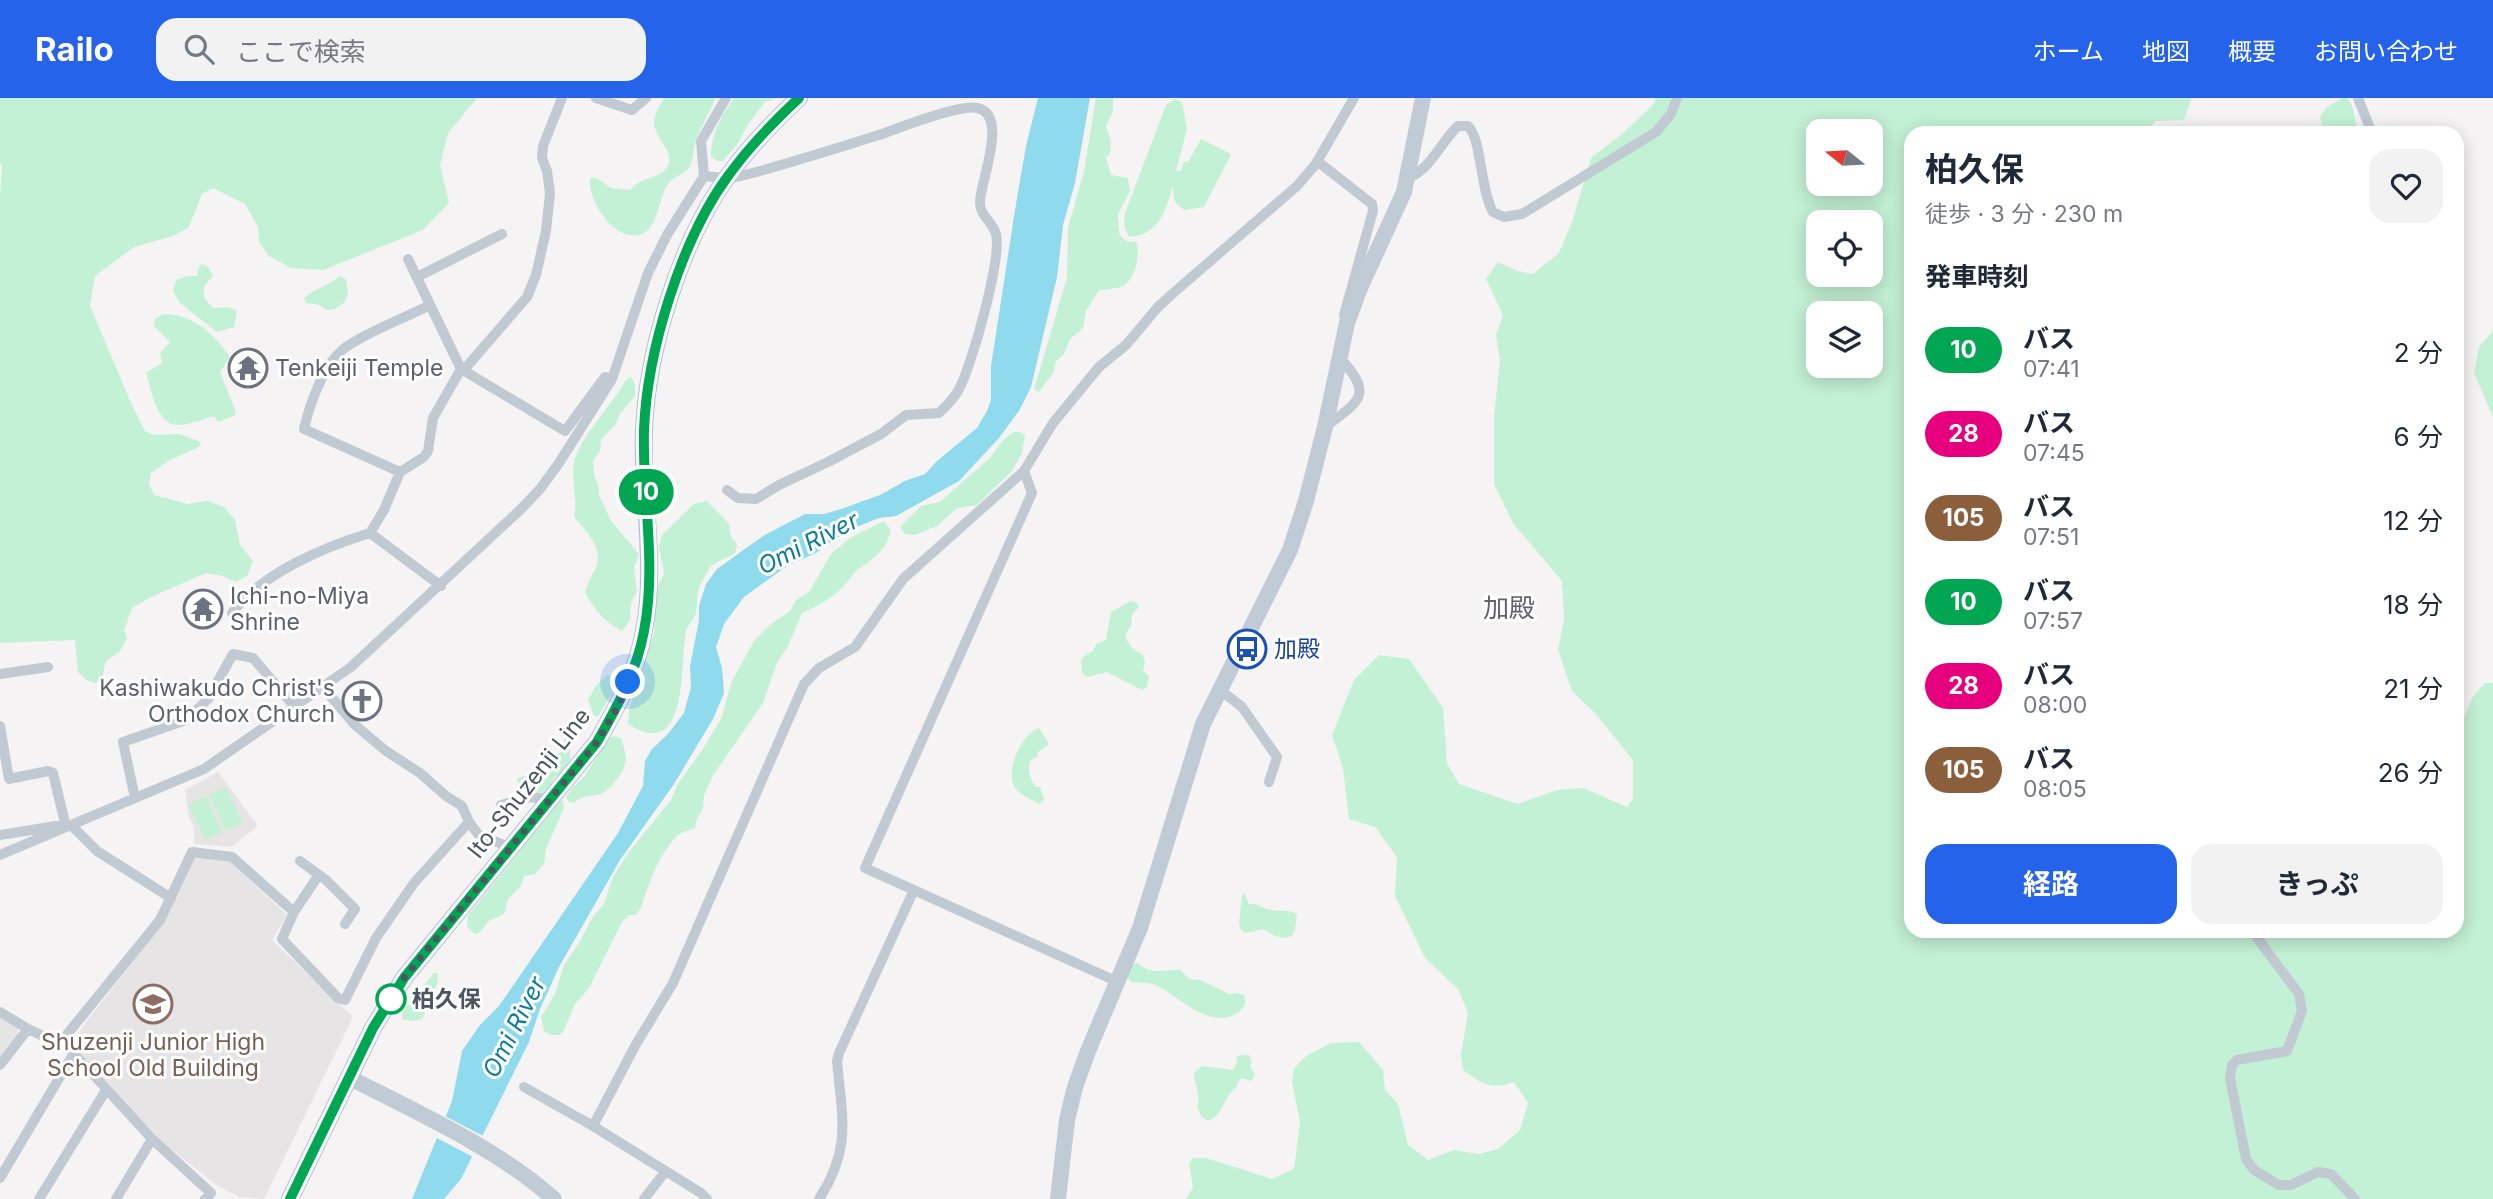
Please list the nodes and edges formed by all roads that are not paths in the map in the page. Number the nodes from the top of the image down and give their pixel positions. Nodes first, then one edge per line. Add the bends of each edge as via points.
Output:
1 (562, 98) edge
2 (596, 98) edge
3 (646, 98) edge
4 (726, 98) edge
5 (799, 98) edge
6 (1354, 98) edge
7 (1423, 98) edge
8 (1677, 98) edge
9 (2358, 98) edge
10 (2369, 126) edge
11 (1317, 161) junction
12 (704, 176) junction
13 (726, 178) junction
14 (1409, 178) junction
15 (502, 234) dead end
16 (408, 259) dead end
17 (416, 277) junction
18 (430, 305) junction
19 (1345, 328) junction
20 (1340, 358) junction
21 (462, 370) junction
22 (612, 379) junction
23 (1325, 427) junction
24 (1024, 471) junction
25 (400, 472) junction
26 (727, 490) dead end
27 (370, 533) junction
28 (441, 586) junction
29 (232, 613) dead end
30 (48, 667) dead end
31 (0, 674) edge
32 (322, 686) junction
33 (1219, 689) junction
34 (294, 706) junction
35 (0, 726) edge
36 (1, 739) edge
37 (1269, 782) dead end
38 (135, 798) junction
39 (550, 800) junction
40 (501, 805) dead end
41 (470, 822) junction
42 (69, 826) junction
43 (0, 835) edge
44 (511, 848) junction
45 (0, 855) edge
46 (300, 862) dead end
47 (318, 876) junction
48 (914, 890) junction
49 (171, 898) junction
50 (294, 912) junction
51 (345, 924) dead end
52 (2257, 938) edge
53 (1118, 982) junction
54 (0, 1012) edge
55 (27, 1029) junction
56 (60, 1043) junction
57 (74, 1053) junction
58 (0, 1065) edge
59 (348, 1077) junction
60 (524, 1087) dead end
61 (106, 1090) junction
62 (593, 1126) junction
63 (152, 1139) junction
64 (665, 1172) junction
65 (0, 1178) edge
66 (39, 1199) edge
67 (116, 1199) edge
68 (205, 1199) edge
69 (290, 1199) edge
70 (554, 1199) edge
71 (644, 1199) edge
72 (707, 1199) edge
73 (819, 1199) edge
74 (1058, 1199) edge
75 (2355, 1199) edge

1 - 21 street via 543,146 550,193 536,275 527,297
2 - 3 street via 632,110
4 - 12 street via 701,141
5 - 13 main road, Ito-Shuzenji Line via 762,132
6 - 11 street
7 - 14 street
8 - 14 street via 1656,132 1522,214 1504,217 1493,212 1475,137 1468,126 1458,126
9 - 10 street
11 - 19 street via 1372,204 1347,301
11 - 24 street via 1297,186 1164,301 1126,345 1099,367 1053,424
12 - 13 street
12 - 22 street via 648,273
13 - 26 street via 970,108 979,108 992,122 980,203 996,235 995,248 980,328 958,391 939,413 906,415 881,434 757,499 737,498
13 - 39 main road, Ito-Shuzenji Line via 678,273 650,377 644,430 649,571 645,630 636,662 620,703 597,742
14 - 19 street
15 - 17 street
16 - 17 street
17 - 18 street
18 - 21 street
18 - 25 street via 345,348 319,384 304,429
19 - 20 street
20 - 23 street
20 - 23 street via 1359,380 1360,392 1353,405
21 - 22 street via 565,431 605,377
21 - 25 street via 433,418 428,451
22 - 28 street via 540,489
23 - 33 street via 1290,550
24 - 48 street via 1032,493 864,868
24 - 62 street via 904,579 855,647 819,668 804,684 673,983
25 - 27 street
27 - 28 street
27 - 29 street via 292,565 243,599
28 - 32 street via 351,667
30 - 31 street
32 - 34 street
32 - 41 street via 355,725 462,806
33 - 37 street via 1242,706 1277,757
33 - 53 street via 1203,724 1147,908
34 - 38 street via 204,769
34 - 38 street via 253,658 233,654 208,699 186,720 123,742
35 - 36 street
36 - 42 street via 9,779 48,771 53,774
38 - 42 street
39 - 40 street via 530,797
39 - 44 main road, Ito-Shuzenji Line
41 - 44 street via 478,834
41 - 50 street via 414,883 376,938 345,1000 282,939
42 - 43 street
42 - 45 street
42 - 49 street via 97,851
44 - 59 main road, Ito-Shuzenji Line via 404,978
46 - 47 street
47 - 50 street
47 - 51 street via 355,909
48 - 53 street
48 - 73 street via 839,1053 842,1147
49 - 50 street via 192,852 232,857
49 - 56 street via 148,937
52 - 75 street via 2299,994 2302,1012 2287,1051 2237,1060 2232,1065 2230,1078 2246,1159 2254,1170 2279,1185 2291,1185 2318,1171 2331,1174
53 - 74 street via 1075,1087
54 - 55 street
55 - 56 street
55 - 58 street
56 - 57 street
57 - 61 street
57 - 65 street
59 - 69 main road, Ito-Shuzenji Line
59 - 70 street via 490,1152
60 - 62 street
61 - 63 street
61 - 66 street
62 - 64 street
63 - 67 street
63 - 68 street via 211,1193
64 - 71 street
64 - 72 street

